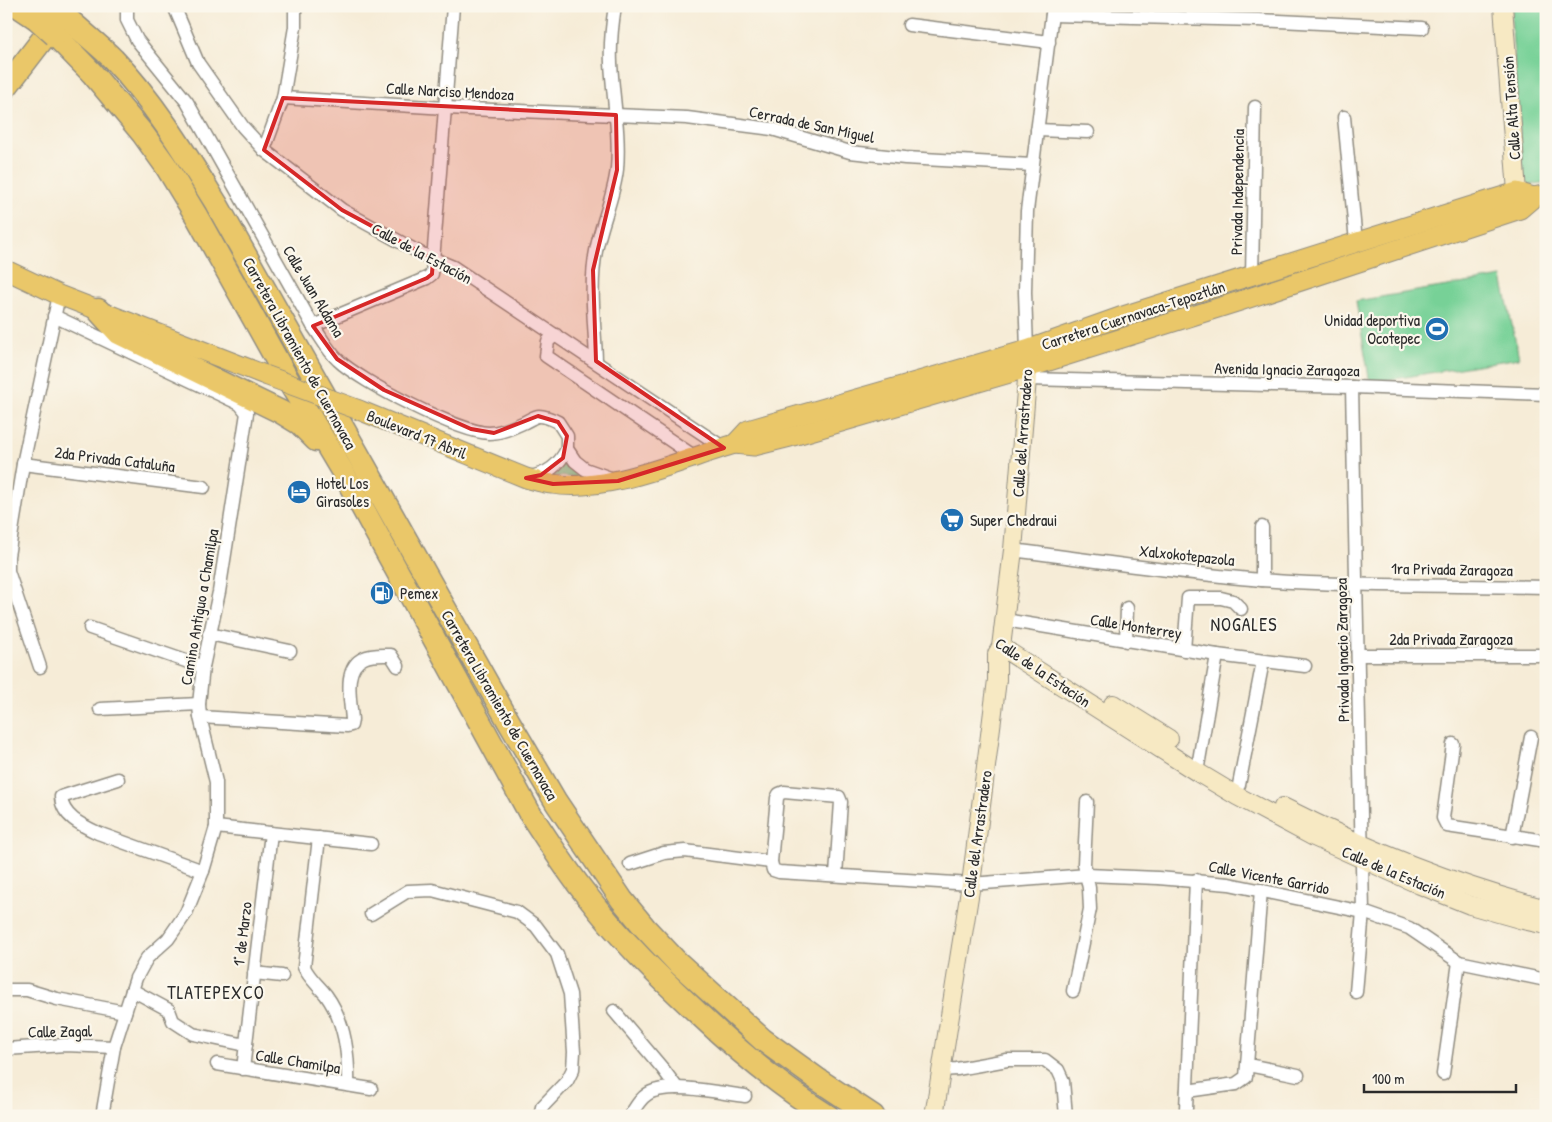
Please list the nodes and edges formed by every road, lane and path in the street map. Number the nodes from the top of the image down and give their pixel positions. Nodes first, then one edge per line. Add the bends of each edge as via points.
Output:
1 (127, 6) edge
2 (174, 6) edge
3 (295, 6) edge
4 (454, 6) edge
5 (615, 6) edge
6 (1503, 6) edge
7 (1052, 11) edge
8 (50, 14) edge
9 (909, 25) dead end
10 (1422, 28) dead end
11 (1049, 42) junction
12 (6, 64) edge
13 (6, 87) edge
14 (283, 98) junction
15 (1254, 107) dead end
16 (446, 108) junction
17 (616, 115) junction
18 (1344, 117) dead end
19 (1037, 130) junction
20 (1088, 132) dead end
21 (264, 150) junction
22 (1032, 165) junction
23 (1529, 198) edge
24 (1356, 242) junction
25 (433, 259) junction
26 (6, 270) edge
27 (1252, 277) junction
28 (59, 295) junction
29 (98, 310) junction
30 (54, 316) junction
31 (313, 326) junction
32 (556, 334) junction
33 (596, 361) junction
34 (1027, 366) junction
35 (1352, 387) junction
36 (1546, 394) edge
37 (730, 446) junction
38 (567, 449) junction
39 (695, 457) junction
40 (23, 464) junction
41 (344, 474) junction
42 (526, 478) junction
43 (618, 481) junction
44 (204, 487) dead end
45 (1262, 527) dead end
46 (1013, 550) junction
47 (1262, 580) junction
48 (1357, 584) junction
49 (1546, 587) edge
50 (1127, 608) dead end
51 (1241, 610) dead end
52 (90, 628) dead end
53 (209, 634) junction
54 (1003, 634) junction
55 (1126, 641) junction
56 (1184, 650) junction
57 (290, 651) dead end
58 (1217, 655) junction
59 (1358, 655) junction
60 (1544, 655) dead end
61 (1263, 661) junction
62 (398, 666) dead end
63 (1305, 666) dead end
64 (40, 667) dead end
65 (203, 667) junction
66 (100, 709) dead end
67 (200, 711) junction
68 (1531, 737) dead end
69 (1453, 744) dead end
70 (1198, 766) junction
71 (118, 779) dead end
72 (1239, 785) junction
73 (1086, 802) dead end
74 (216, 827) junction
75 (271, 833) junction
76 (1512, 837) junction
77 (319, 838) junction
78 (1546, 841) edge
79 (371, 844) dead end
80 (1362, 853) junction
81 (771, 862) junction
82 (630, 864) dead end
83 (203, 871) junction
84 (836, 875) junction
85 (1087, 875) junction
86 (1196, 880) junction
87 (970, 884) junction
88 (1261, 890) junction
89 (1546, 909) edge
90 (1363, 912) junction
91 (371, 914) dead end
92 (1546, 925) edge
93 (1459, 962) junction
94 (254, 972) junction
95 (282, 976) dead end
96 (1546, 980) edge
97 (6, 990) edge
98 (132, 990) junction
99 (1073, 991) dead end
100 (1356, 992) dead end
101 (614, 1011) dead end
102 (125, 1012) junction
103 (246, 1044) junction
104 (114, 1047) junction
105 (6, 1049) edge
106 (217, 1064) dead end
107 (243, 1069) junction
108 (941, 1070) junction
109 (1247, 1071) junction
110 (1443, 1074) dead end
111 (1298, 1075) dead end
112 (348, 1085) junction
113 (676, 1088) junction
114 (370, 1089) dead end
115 (1187, 1091) junction
116 (745, 1096) dead end
117 (1186, 1109) dead end
118 (102, 1116) edge
119 (540, 1116) edge
120 (630, 1116) edge
121 (828, 1116) edge
122 (873, 1116) edge
123 (934, 1116) edge
124 (1066, 1116) edge

1 - 31 street, Calle Juan Aldama via 127,20 137,40 187,102
2 - 21 street, Calle de la Estación via 198,63 243,127
3 - 14 street via 295,26
4 - 16 street
5 - 17 street via 611,62
6 - 23 street, Calle Alta Tensión
7 - 10 street, Calle del Arrastradero
7 - 11 street, Calle del Arrastradero
8 - 12 highway
8 - 13 highway via 34,49
8 - 41 highway, Carretera Libramiento de Cuernavaca via 166,166
8 - 122 highway, Carretera Libramiento de Cuernavaca via 113,58 184,152 518,738 556,802 622,900 676,961 763,1040
9 - 11 street
11 - 19 street, Calle del Arrastradero
14 - 16 street, Calle Narciso Mendoza
14 - 21 street
15 - 27 street, Privada Independencia
16 - 17 street, Calle Narciso Mendoza
16 - 25 street
17 - 22 street, Cerrada de San Miguel via 687,118 772,129 860,153
17 - 33 street via 616,170 593,270
18 - 24 street
19 - 20 street
19 - 22 street, Calle del Arrastradero
21 - 25 street, Calle de la Estación via 342,210
22 - 34 street, Calle del Arrastradero via 1024,292
23 - 24 main road, Carretera Cuernavaca-Tepoztlán
23 - 34 main road, Carretera Cuernavaca-Tepoztlán via 1240,301
24 - 27 main road, Carretera Cuernavaca-Tepoztlán
25 - 31 street via 432,274 427,278
25 - 32 street, Calle de la Estación via 453,267
26 - 28 main road, Boulevard 17 Abril
27 - 34 main road, Carretera Cuernavaca-Tepoztlán via 1123,316
28 - 29 main road, Boulevard 17 Abril
28 - 30 street
29 - 41 highway via 119,334 299,423
29 - 42 main road, Boulevard 17 Abril, bridge
30 - 40 street
30 - 53 street, Camino Antiguo a Chamilpa via 240,404 247,413 220,592
31 - 38 street, Calle Juan Aldama via 337,359 359,377 446,421 486,433 508,429 538,416 550,418 558,422 567,436
32 - 33 street, Calle de la Estación
32 - 39 street via 548,341 546,356
33 - 37 street, Calle de la Estación
34 - 35 street, Avenida Ignacio Zaragoza
34 - 37 main road, Carretera Cuernavaca-Tepoztlán via 748,430
34 - 46 street, Calle del Arrastradero
35 - 36 street, Avenida Ignacio Zaragoza
35 - 48 street, Privada Ignacio Zaragoza
37 - 39 main road, Boulevard 17 Abril
38 - 42 street via 552,469
38 - 43 street, Calle Juan Aldama via 585,468
39 - 43 main road, Boulevard 17 Abril
40 - 44 street, 2da Privada Cataluña
40 - 64 street via 8,571
41 - 121 highway, Carretera Libramiento de Cuernavaca via 530,812 587,897 630,946 719,1033 782,1086
42 - 43 main road, Boulevard 17 Abril via 553,484 587,485
45 - 47 street
46 - 47 street, Xalxokotepazola
46 - 54 street, Calle del Arrastradero
47 - 48 street, Xalxokotepazola
48 - 49 street, 1ra Privada Zaragoza
48 - 59 street, Privada Ignacio Zaragoza
50 - 55 street
51 - 56 street via 1233,601 1221,598 1188,598
52 - 65 street
53 - 57 street
53 - 65 street, Camino Antiguo a Chamilpa
54 - 55 street, Calle Monterrey
54 - 70 street, Calle de la Estación
54 - 87 street, Calle del Arrastradero via 997,654 997,680
55 - 56 street, Calle Monterrey
56 - 58 street, Calle Monterrey
58 - 61 street, Calle Monterrey
58 - 70 street
59 - 60 street, 2da Privada Zaragoza
59 - 80 street, Privada Ignacio Zaragoza
61 - 63 street, Calle Monterrey
61 - 72 street
62 - 67 street via 391,655 365,657 357,663 350,677 351,725
65 - 67 street, Camino Antiguo a Chamilpa
66 - 67 street
67 - 74 street, Camino Antiguo a Chamilpa via 216,782
68 - 76 street
69 - 76 street via 1444,823
70 - 72 street, Calle de la Estación
70 - 80 street, Calle de la Estación via 1237,796 1305,832
71 - 83 street via 61,796 63,808 82,826
72 - 80 street, Calle de la Estación
73 - 85 street via 1084,864
74 - 75 street
74 - 83 street, Camino Antiguo a Chamilpa
75 - 77 street
75 - 94 street, 1° de Marzo
76 - 78 street
77 - 79 street
77 - 112 street via 304,967 337,1013 346,1041
80 - 89 street, Calle de la Estación
80 - 90 street, Privada Ignacio Zaragoza
80 - 92 street, Calle de la Estación via 1470,905
81 - 82 street via 686,851 664,853
81 - 84 street, Calle Vicente Garrido via 773,870 779,872
81 - 84 street via 779,794 835,796 840,797 841,802
83 - 98 street, Camino Antiguo a Chamilpa via 186,913 168,940 148,958
84 - 87 street, Calle Vicente Garrido
85 - 86 street, Calle Vicente Garrido
85 - 87 street, Calle Vicente Garrido
85 - 99 street via 1090,909
86 - 88 street, Calle Vicente Garrido
86 - 115 street
87 - 108 street, Calle del Arrastradero
88 - 90 street, Calle Vicente Garrido
88 - 109 street
90 - 93 street, Calle Vicente Garrido via 1409,928
90 - 100 street, Privada Ignacio Zaragoza
91 - 119 street via 408,891 432,890 517,912 536,926 557,954 570,994 574,1052 573,1069 567,1082 542,1107
93 - 96 street, Calle Vicente Garrido
93 - 110 street
94 - 95 street
94 - 103 street, 1° de Marzo
97 - 102 street via 27,990
98 - 102 street, Camino Antiguo a Chamilpa
98 - 103 street via 170,1010 173,1021 193,1034
101 - 113 street
102 - 104 street, Camino Antiguo a Chamilpa
103 - 107 street, 1° de Marzo
104 - 105 street, Calle Zagal via 65,1045
104 - 118 street, Camino Antiguo a Chamilpa
106 - 107 street, Calle Chamilpa
107 - 112 street, Calle Chamilpa
108 - 123 street, Calle del Arrastradero
108 - 124 street via 1007,1060 1045,1060 1058,1070
109 - 111 street
109 - 115 street via 1236,1084
112 - 114 street, Calle Chamilpa
113 - 116 street
113 - 120 street via 653,1091 640,1101
115 - 117 street

